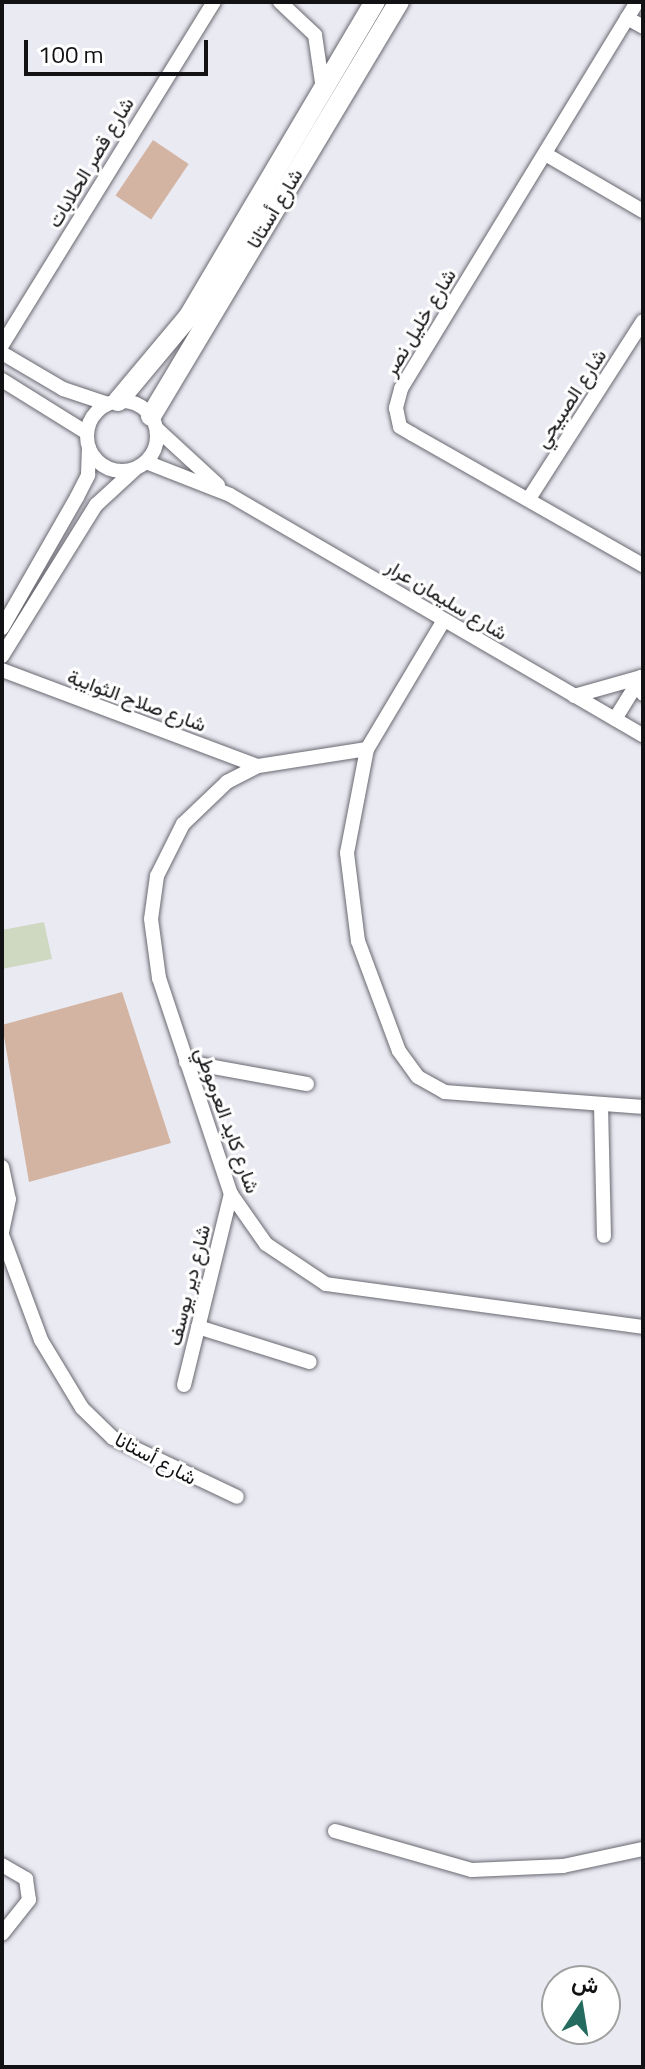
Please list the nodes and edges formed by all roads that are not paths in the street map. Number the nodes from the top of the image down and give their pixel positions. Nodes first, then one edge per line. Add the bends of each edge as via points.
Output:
1 (214, 2) edge
2 (280, 2) edge
3 (375, 2) edge
4 (399, 2) edge
5 (637, 2) edge
6 (627, 18) junction
7 (643, 27) edge
8 (323, 89) junction
9 (547, 155) junction
10 (643, 211) edge
11 (643, 321) edge
12 (2, 345) edge
13 (2, 353) edge
14 (2, 380) edge
15 (113, 403) junction
16 (154, 423) junction
17 (88, 440) junction
18 (140, 466) junction
19 (230, 495) junction
20 (530, 497) junction
21 (643, 565) edge
22 (444, 620) junction
23 (2, 628) edge
24 (2, 656) edge
25 (2, 670) edge
26 (642, 675) edge
27 (643, 694) edge
28 (574, 696) junction
29 (615, 719) junction
30 (643, 735) edge
31 (367, 749) junction
32 (258, 766) junction
33 (186, 1062) junction
34 (307, 1084) dead end
35 (601, 1105) junction
36 (643, 1107) edge
37 (2, 1167) edge
38 (231, 1194) junction
39 (2, 1233) edge
40 (604, 1236) dead end
41 (198, 1327) junction
42 (643, 1327) edge
43 (310, 1362) dead end
44 (184, 1385) dead end
45 (237, 1497) dead end
46 (335, 1831) dead end
47 (643, 1849) edge
48 (2, 1865) edge
49 (2, 1934) edge

1 - 12 street, شارع قصر الحلابات
2 - 8 street via 315,35
3 - 8 street, شارع أستانا
4 - 16 street, شارع أستانا
5 - 6 street, شارع خليل نصر
6 - 7 street
6 - 9 street, شارع خليل نصر
8 - 15 street, شارع أستانا via 175,338
9 - 10 street
9 - 20 street, شارع خليل نصر via 401,389 396,408 400,427
11 - 20 street, شارع الصبيحي
13 - 15 street, شارع سليمان عرار via 63,389
14 - 17 street, شارع سليمان عرار
15 - 16 street, شارع سليمان عرار
15 - 17 street
16 - 18 street
16 - 19 street, شارع سليمان عرار
17 - 18 street, شارع سليمان عرار via 107,468
17 - 23 street via 88,475
18 - 19 street, شارع سليمان عرار
18 - 24 street via 96,505
19 - 22 street, شارع سليمان عرار
20 - 21 street, شارع خليل نصر
22 - 28 street, شارع سليمان عرار
22 - 31 street
25 - 32 street, شارع صلاح الثوايبة
26 - 27 street
26 - 28 street via 599,694
26 - 29 street
28 - 29 street, شارع سليمان عرار
29 - 30 street, شارع سليمان عرار
31 - 32 street, شارع كايد العرموطي
31 - 35 street via 347,853 358,941 404,1061 445,1092
32 - 33 street, شارع كايد العرموطي via 190,817 157,876 152,943
33 - 34 street
33 - 38 street, شارع كايد العرموطي
35 - 36 street
35 - 40 street
37 - 39 street, شارع أستانا via 9,1199
38 - 41 street, شارع دير يوسف
38 - 42 street, شارع كايد العرموطي via 266,1244 326,1284
39 - 45 street, شارع أستانا via 41,1340 82,1408 113,1438
41 - 43 street
41 - 44 street, شارع دير يوسف
46 - 47 street via 472,1870 563,1866
48 - 49 street via 26,1879 29,1900

